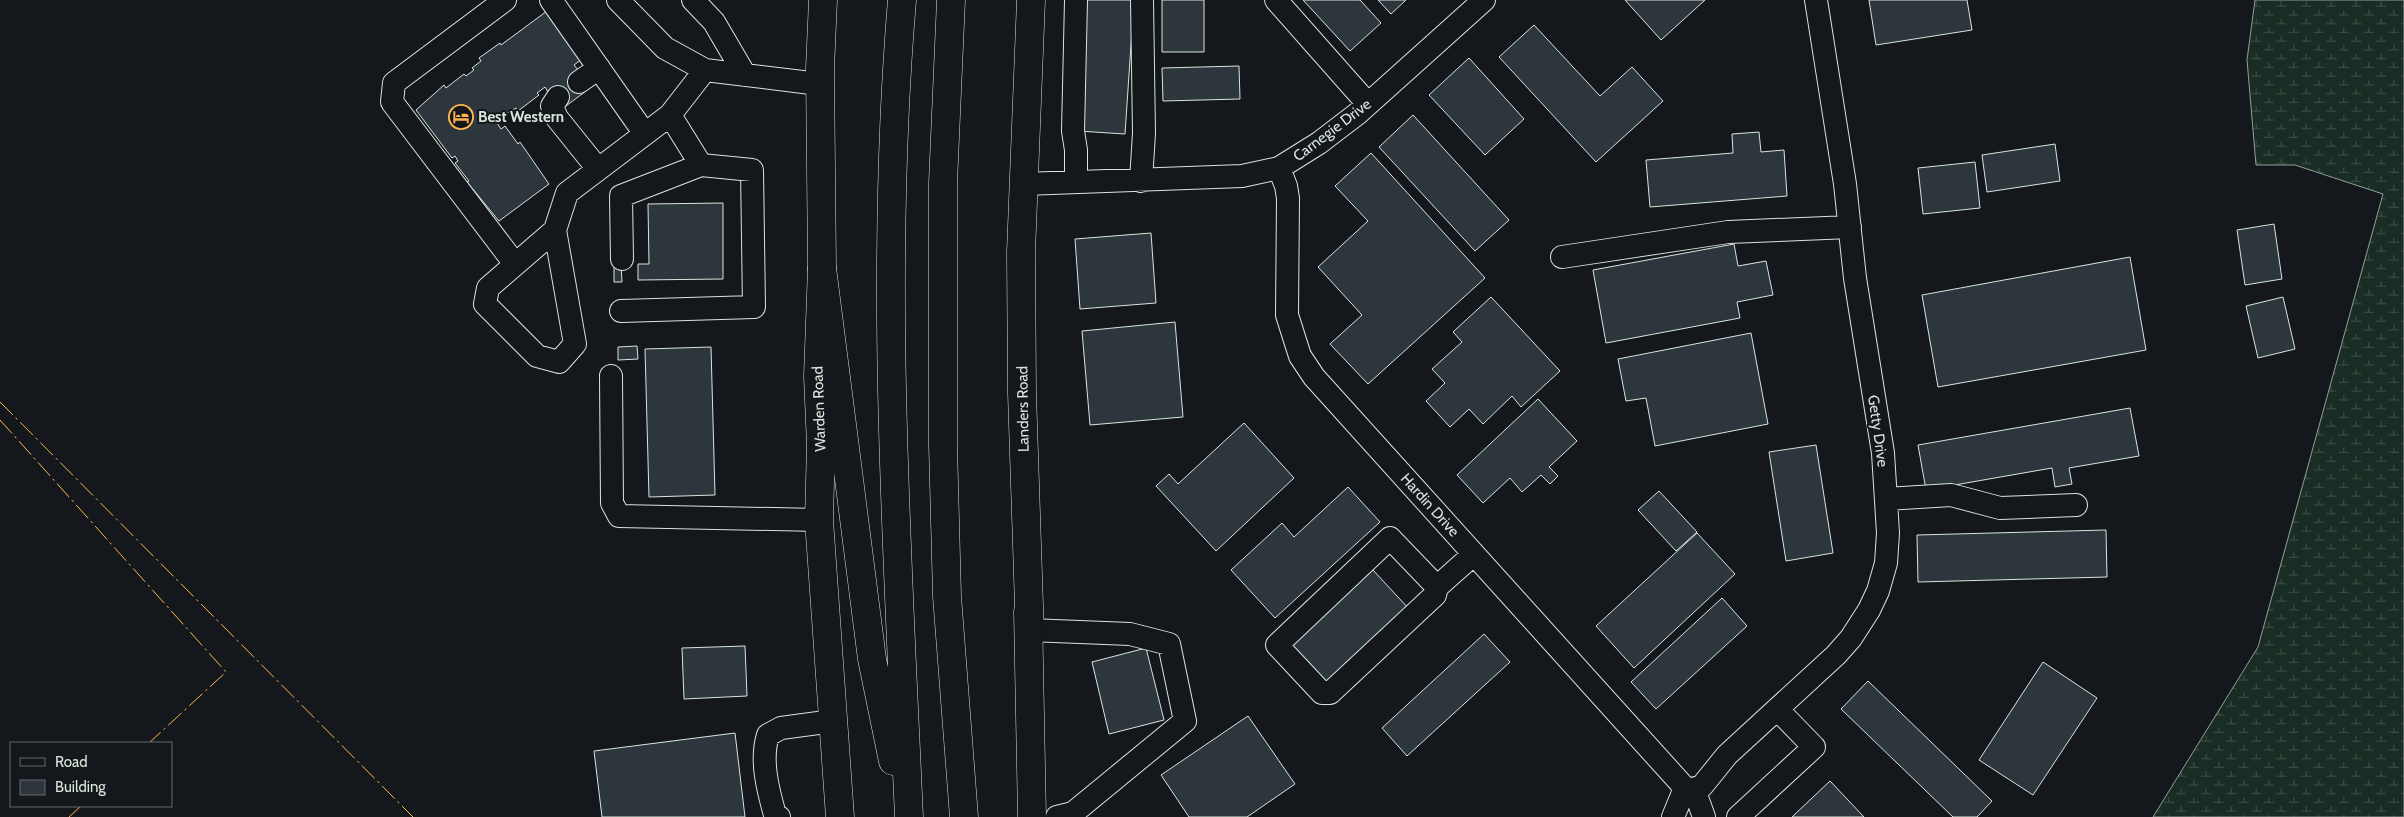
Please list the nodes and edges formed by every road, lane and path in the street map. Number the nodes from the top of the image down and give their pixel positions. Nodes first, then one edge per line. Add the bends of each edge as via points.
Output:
1 (504, 0) edge
2 (551, 0) edge
3 (618, 0) edge
4 (693, 0) edge
5 (824, 0) edge
6 (902, 0) edge
7 (951, 0) edge
8 (1017, 0) edge
9 (1031, 0) edge
10 (1076, 0) edge
11 (1142, 0) edge
12 (1276, 0) edge
13 (1816, 0) edge
14 (1475, 3) edge
15 (599, 68) junction
16 (1028, 69) junction
17 (705, 70) junction
18 (745, 75) junction
19 (579, 82) dead end
20 (820, 84) junction
21 (558, 97) dead end
22 (1368, 104) junction
23 (670, 115) junction
24 (645, 134) junction
25 (701, 166) junction
26 (1279, 168) junction
27 (598, 169) junction
28 (1141, 181) junction
29 (1076, 182) junction
30 (1024, 184) junction
31 (1850, 227) junction
32 (555, 230) junction
33 (1562, 257) dead end
34 (622, 259) dead end
35 (515, 264) junction
36 (822, 268) junction
37 (621, 311) dead end
38 (611, 376) dead end
39 (1886, 499) junction
40 (2076, 505) dead end
41 (819, 520) junction
42 (1474, 554) junction
43 (1437, 587) junction
44 (1028, 621) junction
45 (1777, 709) junction
46 (834, 721) junction
47 (1690, 788) junction
48 (779, 817) edge
49 (835, 817) edge
50 (904, 817) edge
51 (909, 817) edge
52 (964, 817) edge
53 (1032, 817) edge
54 (1045, 817) edge
55 (1057, 817) edge
56 (1673, 817) edge
57 (1704, 817) edge
58 (1738, 817) edge

1 - 35 street via 394,83 392,102
2 - 15 street
3 - 17 street via 665,48
4 - 18 street via 714,22
5 - 20 main road, Warden Road
6 - 51 main road via 892,190 891,371
7 - 52 main road via 943,183 943,445 947,596
8 - 16 main road
9 - 16 main road, Landers Road
10 - 29 street via 1072,131 1076,150
11 - 28 street via 1144,133
12 - 22 street
13 - 31 street, Getty Drive
14 - 22 street, Carnegie Drive
15 - 19 street
15 - 24 street
16 - 30 main road, Landers Road
17 - 18 street
17 - 23 street
18 - 20 street
20 - 36 main road, Warden Road
21 - 27 street via 552,106 558,118
22 - 26 street, Carnegie Drive via 1319,143
23 - 24 street
23 - 25 street
24 - 27 street
25 - 34 street via 621,196
25 - 37 street via 752,170 754,307
26 - 28 street, Carnegie Drive via 1242,176
26 - 42 street, Hardin Drive via 1288,198 1287,315 1300,356 1314,377
27 - 32 street via 567,192
28 - 29 street, Carnegie Drive
29 - 30 street, Carnegie Drive
30 - 44 main road, Landers Road via 1022,383
31 - 33 street via 1728,232
31 - 39 street, Getty Drive via 1883,453
32 - 35 street
32 - 35 street via 575,344 560,362 537,356 485,304 488,288
36 - 41 main road, Warden Road via 818,376 821,445
36 - 50 main road via 872,659
38 - 41 street via 612,503 619,516
39 - 40 street via 1951,495 2000,508
39 - 45 street, Getty Drive via 1886,563 1869,610 1836,655
41 - 46 main road, Warden Road
42 - 43 street
42 - 47 street, Hardin Drive
43 - 43 street via 1390,538 1277,645 1322,693 1330,693 1435,596
44 - 53 main road
44 - 54 main road, Landers Road
44 - 55 street via 1130,634 1169,644 1185,721 1073,813
45 - 47 street, Getty Drive via 1728,755 1702,786
45 - 58 street via 1814,747
46 - 48 street via 782,728 768,735 764,745 768,788 775,815
46 - 49 main road, Warden Road
47 - 56 street
47 - 57 street

